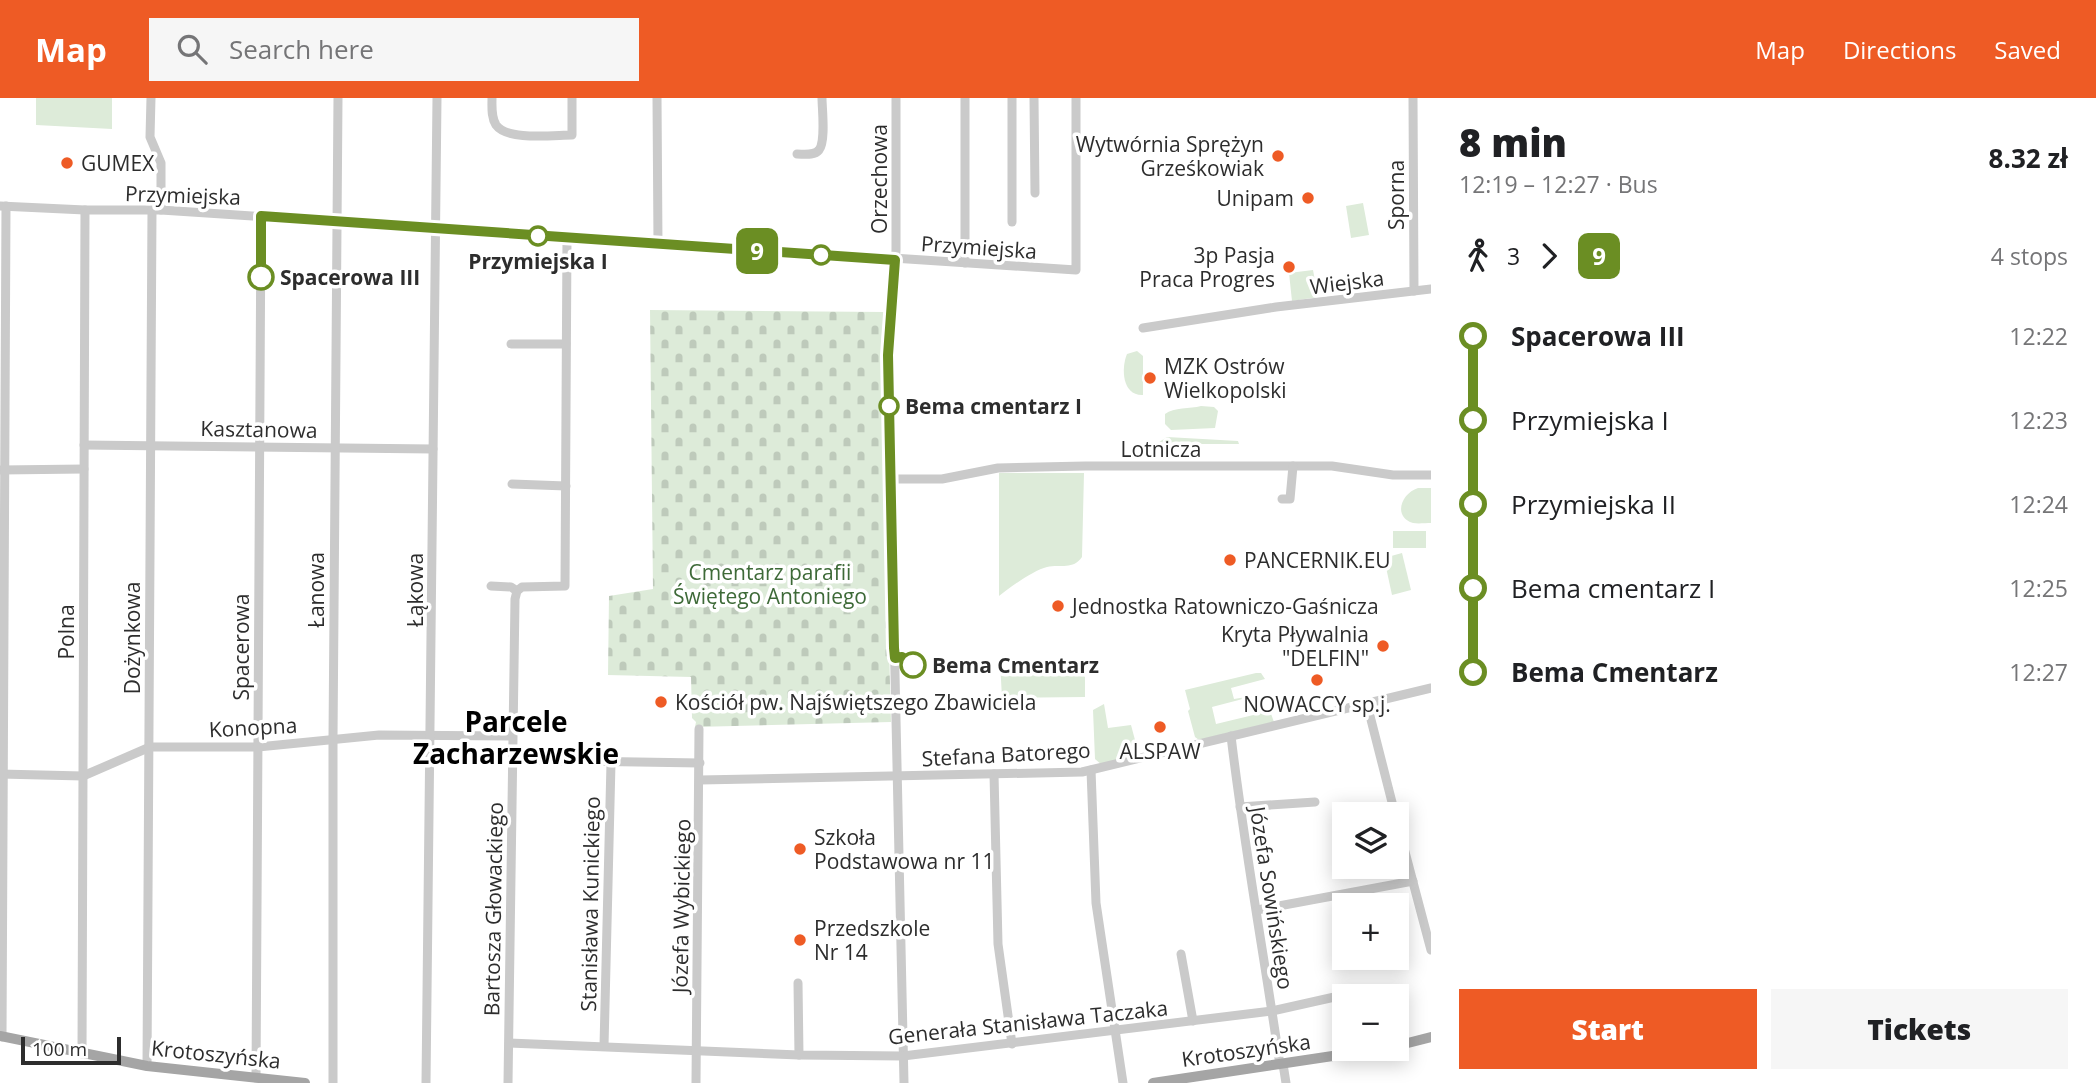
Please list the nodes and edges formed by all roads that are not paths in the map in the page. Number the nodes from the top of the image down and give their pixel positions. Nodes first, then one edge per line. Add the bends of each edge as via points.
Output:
1 (151, 98) edge
2 (338, 98) edge
3 (437, 98) edge
4 (492, 98) edge
5 (572, 98) edge
6 (657, 98) edge
7 (822, 98) edge
8 (896, 98) edge
9 (965, 98) edge
10 (1012, 98) edge
11 (1034, 98) edge
12 (1076, 98) edge
13 (1413, 98) edge
14 (797, 154) dead end
15 (1035, 193) dead end
16 (3, 206) edge
17 (85, 210) junction
18 (156, 210) junction
19 (261, 216) junction
20 (337, 222) junction
21 (1012, 222) dead end
22 (436, 229) junction
23 (567, 238) junction
24 (658, 244) junction
25 (895, 260) junction
26 (965, 262) junction
27 (1431, 289) edge
28 (1414, 291) junction
29 (1143, 328) dead end
30 (511, 344) dead end
31 (566, 345) junction
32 (84, 445) junction
33 (151, 445) junction
34 (260, 447) junction
35 (334, 449) junction
36 (433, 449) junction
37 (1293, 466) junction
38 (83, 469) junction
39 (2, 470) edge
40 (1431, 475) edge
41 (891, 479) junction
42 (512, 484) dead end
43 (566, 486) junction
44 (1282, 499) dead end
45 (491, 586) dead end
46 (517, 591) junction
47 (1431, 688) edge
48 (1367, 704) junction
49 (699, 729) dead end
50 (431, 735) junction
51 (512, 736) junction
52 (1231, 736) junction
53 (332, 739) junction
54 (150, 747) junction
55 (258, 747) junction
56 (513, 760) junction
57 (611, 763) junction
58 (699, 763) junction
59 (1091, 770) junction
60 (2, 774) edge
61 (994, 774) junction
62 (83, 776) junction
63 (898, 776) junction
64 (700, 780) junction
65 (1315, 802) dead end
66 (1392, 802) edge
67 (1240, 807) junction
68 (1409, 866) edge
69 (1413, 881) junction
70 (1257, 910) junction
71 (1431, 950) edge
72 (1181, 954) dead end
73 (798, 983) dead end
74 (1332, 998) edge
75 (1272, 1011) junction
76 (1193, 1021) junction
77 (1114, 1030) junction
78 (1, 1037) edge
79 (1431, 1037) edge
80 (509, 1043) junction
81 (1409, 1043) edge
82 (1012, 1044) junction
83 (604, 1046) junction
84 (696, 1051) junction
85 (82, 1054) junction
86 (799, 1055) junction
87 (903, 1056) junction
88 (1332, 1056) edge
89 (1281, 1064) junction
90 (147, 1066) junction
91 (215, 1078) edge
92 (256, 1078) junction
93 (305, 1083) edge
94 (333, 1083) edge
95 (426, 1083) edge
96 (508, 1083) edge
97 (696, 1083) edge
98 (904, 1083) edge
99 (1123, 1083) edge
100 (1153, 1083) edge
101 (1286, 1083) edge

1 - 18 street, Dożynkowa via 150,137 161,163
2 - 20 street, Łanowa
3 - 22 street, Łąkowa
4 - 5 street via 497,127 510,135 572,135
6 - 24 street
7 - 14 street via 821,145 813,153
8 - 25 street, Orzechowa
9 - 26 street
10 - 21 street
11 - 15 street
12 - 26 street, Przymiejska via 1076,270
13 - 28 street, Sporna
16 - 17 street, Przymiejska
16 - 39 street
17 - 18 street, Przymiejska
17 - 32 street, Polna
18 - 19 street, Przymiejska
18 - 33 street, Dożynkowa
19 - 20 street, Przymiejska
19 - 34 street, Spacerowa
20 - 22 street, Przymiejska
20 - 35 street, Łanowa
22 - 23 street, Przymiejska
22 - 36 street, Łąkowa
23 - 24 street, Przymiejska
23 - 31 street
24 - 25 street, Przymiejska
25 - 26 street, Przymiejska
25 - 41 street, Orzechowa via 888,355
27 - 28 street, Wiejska
28 - 29 street, Wiejska
30 - 31 street
31 - 43 street
32 - 33 street, Kasztanowa
32 - 38 street, Polna
33 - 34 street, Kasztanowa
33 - 54 street, Dożynkowa
34 - 35 street, Kasztanowa
34 - 55 street, Spacerowa
35 - 36 street, Kasztanowa
35 - 53 street, Łanowa
36 - 50 street, Łąkowa
37 - 40 street, Lotnicza
37 - 41 street, Lotnicza via 1036,467 988,469 942,479
37 - 44 street via 1290,499
38 - 39 street
38 - 62 street, Polna
39 - 60 street
41 - 63 street, Orzechowa
42 - 43 street
43 - 46 street via 565,586
45 - 46 street
46 - 51 street, Bartosza Głowackiego
47 - 48 street, Stefana Batorego
48 - 52 street, Stefana Batorego
48 - 66 street
49 - 58 street, Józefa Wybickiego
50 - 51 street, Konopna
50 - 53 street, Konopna
50 - 95 street, Łąkowa
51 - 56 street, Bartosza Głowackiego
52 - 59 street, Stefana Batorego
52 - 67 street, Józefa Sowińskiego
53 - 55 street, Konopna
53 - 94 street, Łanowa
54 - 55 street, Konopna
54 - 62 street, Konopna
54 - 90 street, Dożynkowa
55 - 92 street, Spacerowa
56 - 57 street
56 - 80 street, Bartosza Głowackiego
57 - 58 street
57 - 83 street, Stanisława Kunickiego
58 - 64 street, Józefa Wybickiego
59 - 61 street, Stefana Batorego
59 - 77 street via 1095,894
60 - 62 street, Konopna
60 - 78 street
61 - 63 street, Stefana Batorego
61 - 82 street via 998,944
62 - 85 street, Polna
63 - 64 street, Stefana Batorego
63 - 87 street, Orzechowa
64 - 84 street, Józefa Wybickiego
65 - 67 street
67 - 70 street, Józefa Sowińskiego
68 - 69 street
69 - 70 street
69 - 71 street
70 - 75 street, Józefa Sowińskiego
72 - 76 street
73 - 86 street
74 - 75 street, Generała Stanisława Taczaka
75 - 76 street, Generała Stanisława Taczaka
75 - 89 street, Józefa Sowińskiego
76 - 77 street, Generała Stanisława Taczaka
77 - 82 street, Generała Stanisława Taczaka
77 - 99 street
78 - 85 main road, Krotoszyńska
79 - 81 main road
80 - 83 street, Generała Stanisława Taczaka
80 - 96 street, Bartosza Głowackiego
82 - 87 street, Generała Stanisława Taczaka
83 - 84 street, Generała Stanisława Taczaka
84 - 86 street, Generała Stanisława Taczaka
84 - 97 street, Józefa Wybickiego
85 - 90 main road, Krotoszyńska
86 - 87 street, Generała Stanisława Taczaka
87 - 98 street, Orzechowa
88 - 89 main road, Krotoszyńska
89 - 100 main road, Krotoszyńska
89 - 101 street, Józefa Sowińskiego
90 - 91 main road, Krotoszyńska
91 - 92 main road, Krotoszyńska
92 - 93 main road, Krotoszyńska

